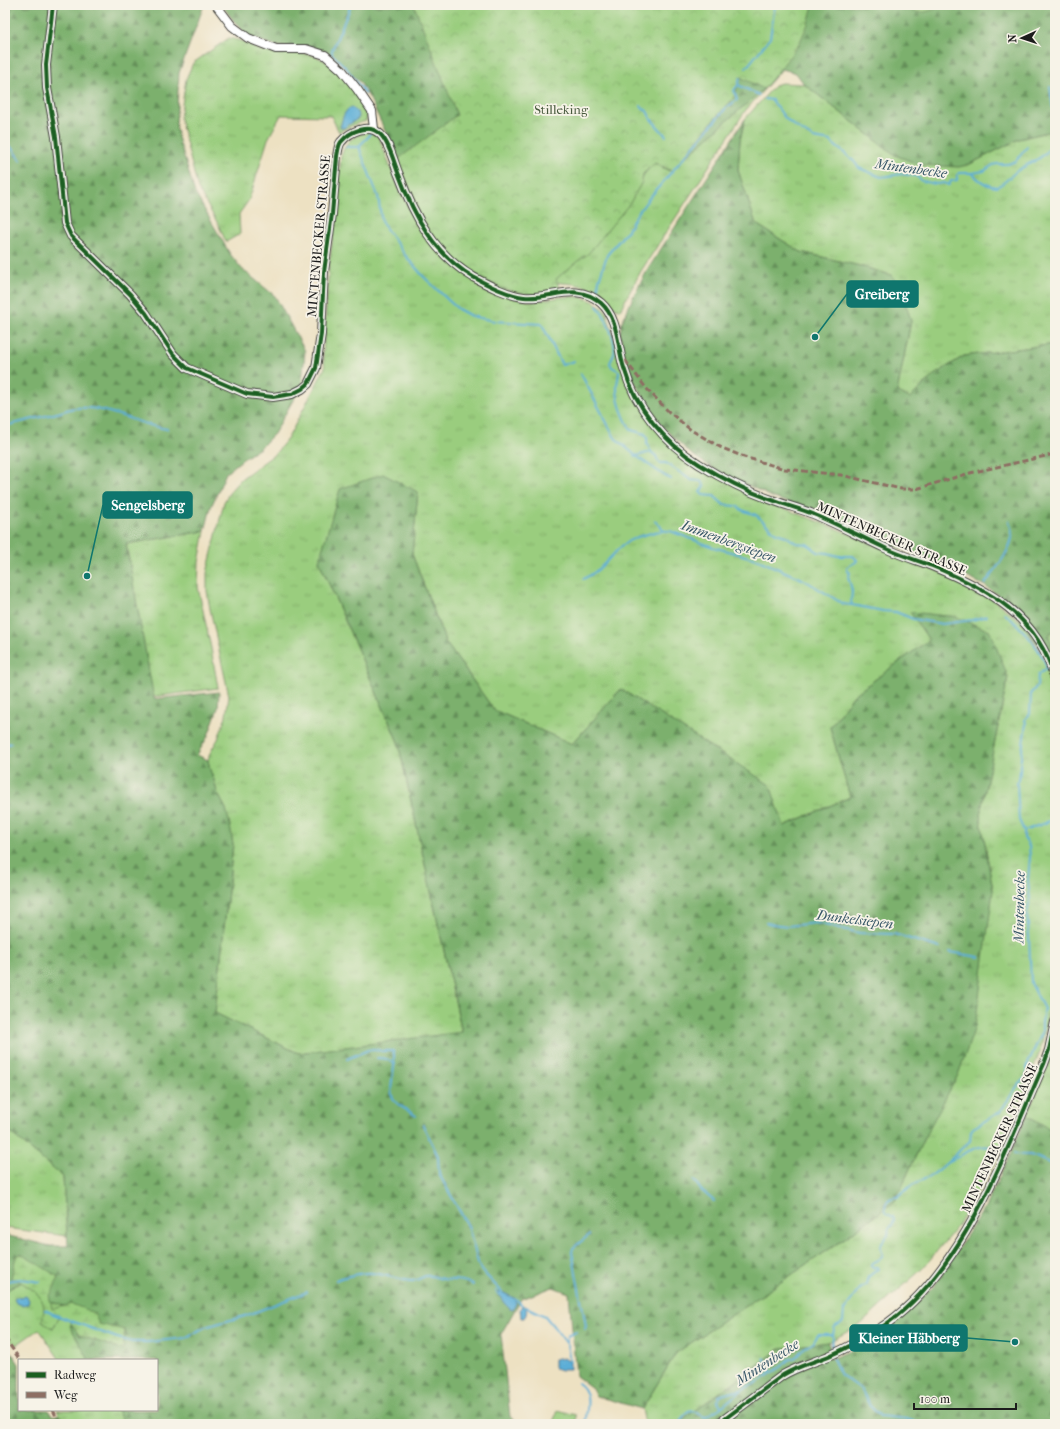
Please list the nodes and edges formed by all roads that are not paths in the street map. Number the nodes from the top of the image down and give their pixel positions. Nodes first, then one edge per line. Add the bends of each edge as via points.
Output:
1 (53, 5) edge
2 (216, 5) edge
3 (374, 129) junction
4 (1055, 679) edge
5 (1055, 1022) edge
6 (718, 1424) edge

1 - 3 street, MINTENBECKER STRASSE via 46,88 56,137 67,229 130,294 187,368 247,394 273,398 292,394 302,389 312,378 319,354 324,272 339,147 355,132 366,128
2 - 3 street via 232,26 248,38 276,49 306,49 325,55 342,70 372,111
3 - 4 street, MINTENBECKER STRASSE via 385,139 416,214 429,236 449,260 472,276 516,295 534,297 573,292 600,302 608,311 615,326 624,371 637,398 655,425 682,451 729,482 811,513 886,549 985,590 1006,604 1024,622 1042,645
5 - 6 street, MINTENBECKER STRASSE via 1044,1064 995,1175 972,1221 933,1280 880,1329 830,1355 793,1369

